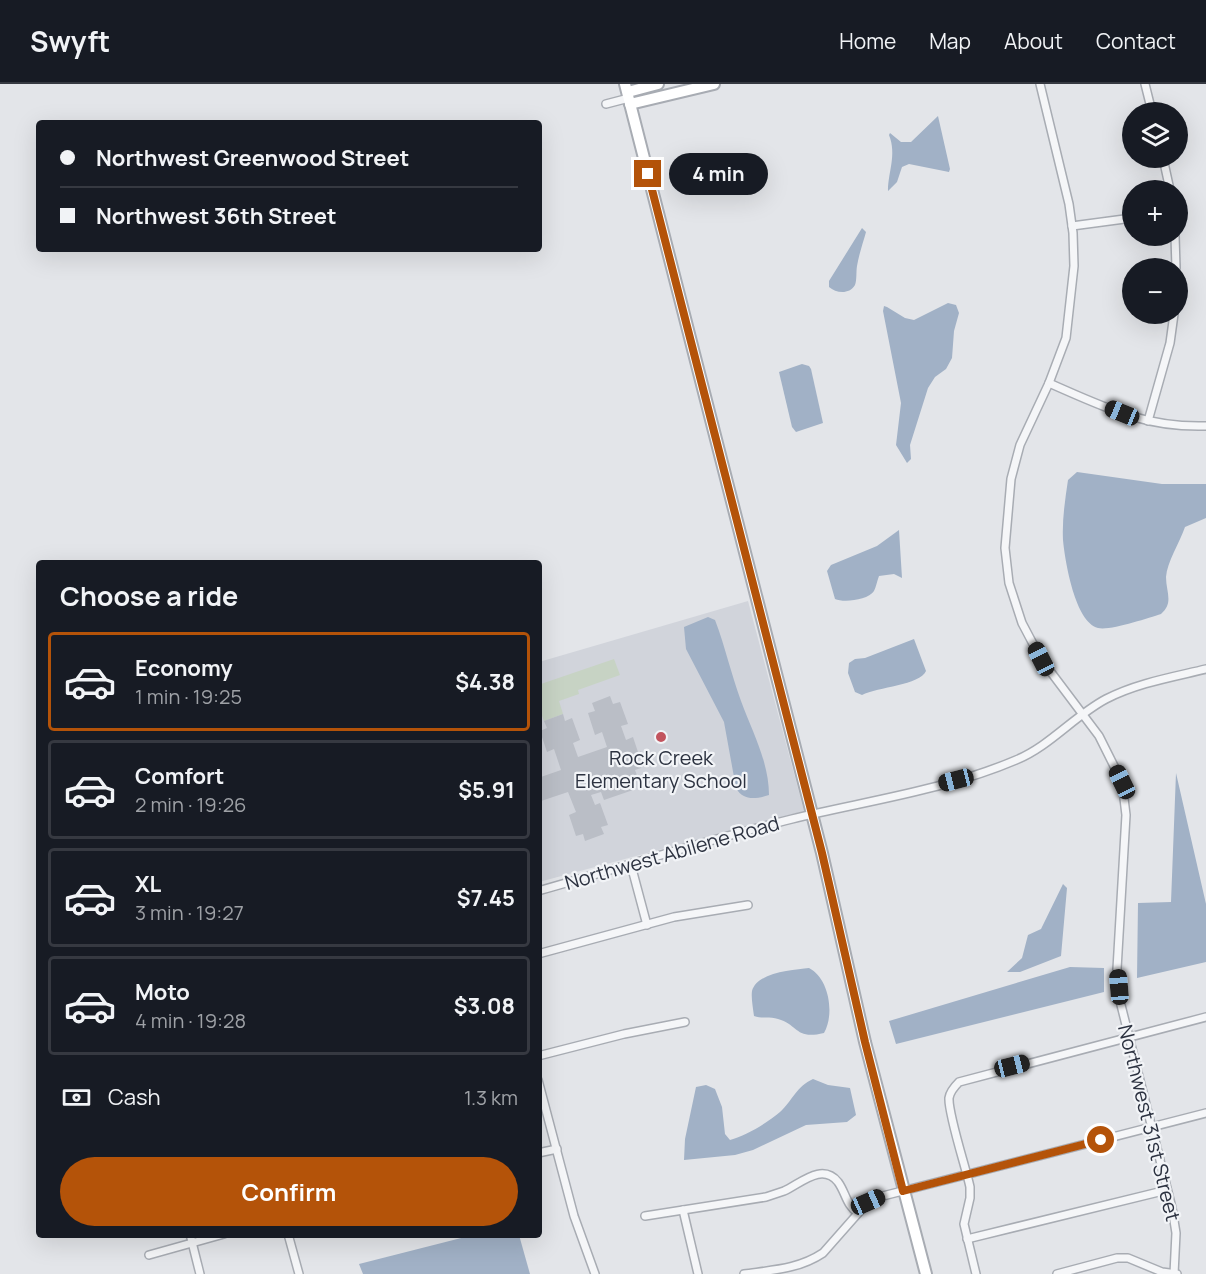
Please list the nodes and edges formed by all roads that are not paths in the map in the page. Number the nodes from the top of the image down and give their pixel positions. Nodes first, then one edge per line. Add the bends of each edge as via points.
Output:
1 (658, 84) edge
2 (714, 84) edge
3 (1040, 84) edge
4 (1144, 84) edge
5 (628, 94) edge
6 (1149, 102) edge
7 (606, 104) dead end
8 (1122, 219) edge
9 (1072, 226) junction
10 (1173, 324) edge
11 (1049, 383) junction
12 (1148, 422) junction
13 (1206, 426) edge
14 (1206, 669) edge
15 (1082, 714) junction
16 (811, 815) junction
17 (631, 865) junction
18 (542, 890) edge
19 (748, 905) dead end
20 (647, 924) junction
21 (542, 953) edge
22 (1206, 1017) edge
23 (685, 1022) dead end
24 (1128, 1037) junction
25 (542, 1055) edge
26 (542, 1095) edge
27 (1206, 1113) edge
28 (1151, 1127) junction
29 (557, 1149) junction
30 (542, 1152) edge
31 (968, 1175) junction
32 (1167, 1190) junction
33 (903, 1191) junction
34 (682, 1210) junction
35 (858, 1213) junction
36 (645, 1216) dead end
37 (191, 1238) edge
38 (210, 1238) edge
39 (289, 1238) edge
40 (967, 1239) junction
41 (192, 1243) junction
42 (149, 1255) dead end
43 (1088, 1266) junction
44 (1147, 1270) edge
45 (783, 1271) edge
46 (200, 1274) edge
47 (298, 1274) edge
48 (595, 1274) edge
49 (698, 1274) edge
50 (744, 1274) edge
51 (926, 1274) edge
52 (976, 1274) edge
53 (1057, 1274) edge
54 (1090, 1274) edge
55 (1175, 1274) edge

1 - 5 main road
2 - 5 main road
3 - 9 street, Northwest 31st Street
4 - 6 street
5 - 7 street
5 - 16 main road
8 - 9 street
9 - 11 street, Northwest 31st Street via 1074,266 1067,328
10 - 12 street
11 - 12 street
11 - 15 street, Northwest 31st Street via 1017,457 1007,508 1005,548 1009,583 1022,623 1041,659
12 - 13 street
14 - 15 street, Northwest Abilene Road via 1138,686 1107,698
15 - 16 street, Northwest Abilene Road via 1042,746 1016,760 956,780
15 - 24 street, Northwest 31st Street via 1099,736 1122,782 1126,815 1118,969
16 - 17 street, Northwest Abilene Road
16 - 33 main road
17 - 18 street, Northwest Abilene Road
17 - 20 street
19 - 20 street
20 - 21 street
22 - 24 street
23 - 25 street
24 - 28 street, Northwest 31st Street
24 - 31 street via 959,1082 949,1099
26 - 29 street
27 - 28 street
28 - 31 street
28 - 32 street, Northwest 31st Street
29 - 30 street
29 - 48 street via 574,1216
31 - 33 street
31 - 40 street via 970,1198 964,1224
32 - 40 street
32 - 55 street, Northwest 31st Street via 1176,1233
33 - 35 street via 868,1202
33 - 51 main road
34 - 35 street via 766,1197 804,1179 828,1174
34 - 36 street
34 - 49 street
35 - 45 street via 823,1253
37 - 41 street
38 - 41 street
39 - 47 street
40 - 52 street
41 - 42 street
41 - 46 street
43 - 44 street via 1128,1258
43 - 53 street
43 - 54 street
44 - 55 street
45 - 50 street

